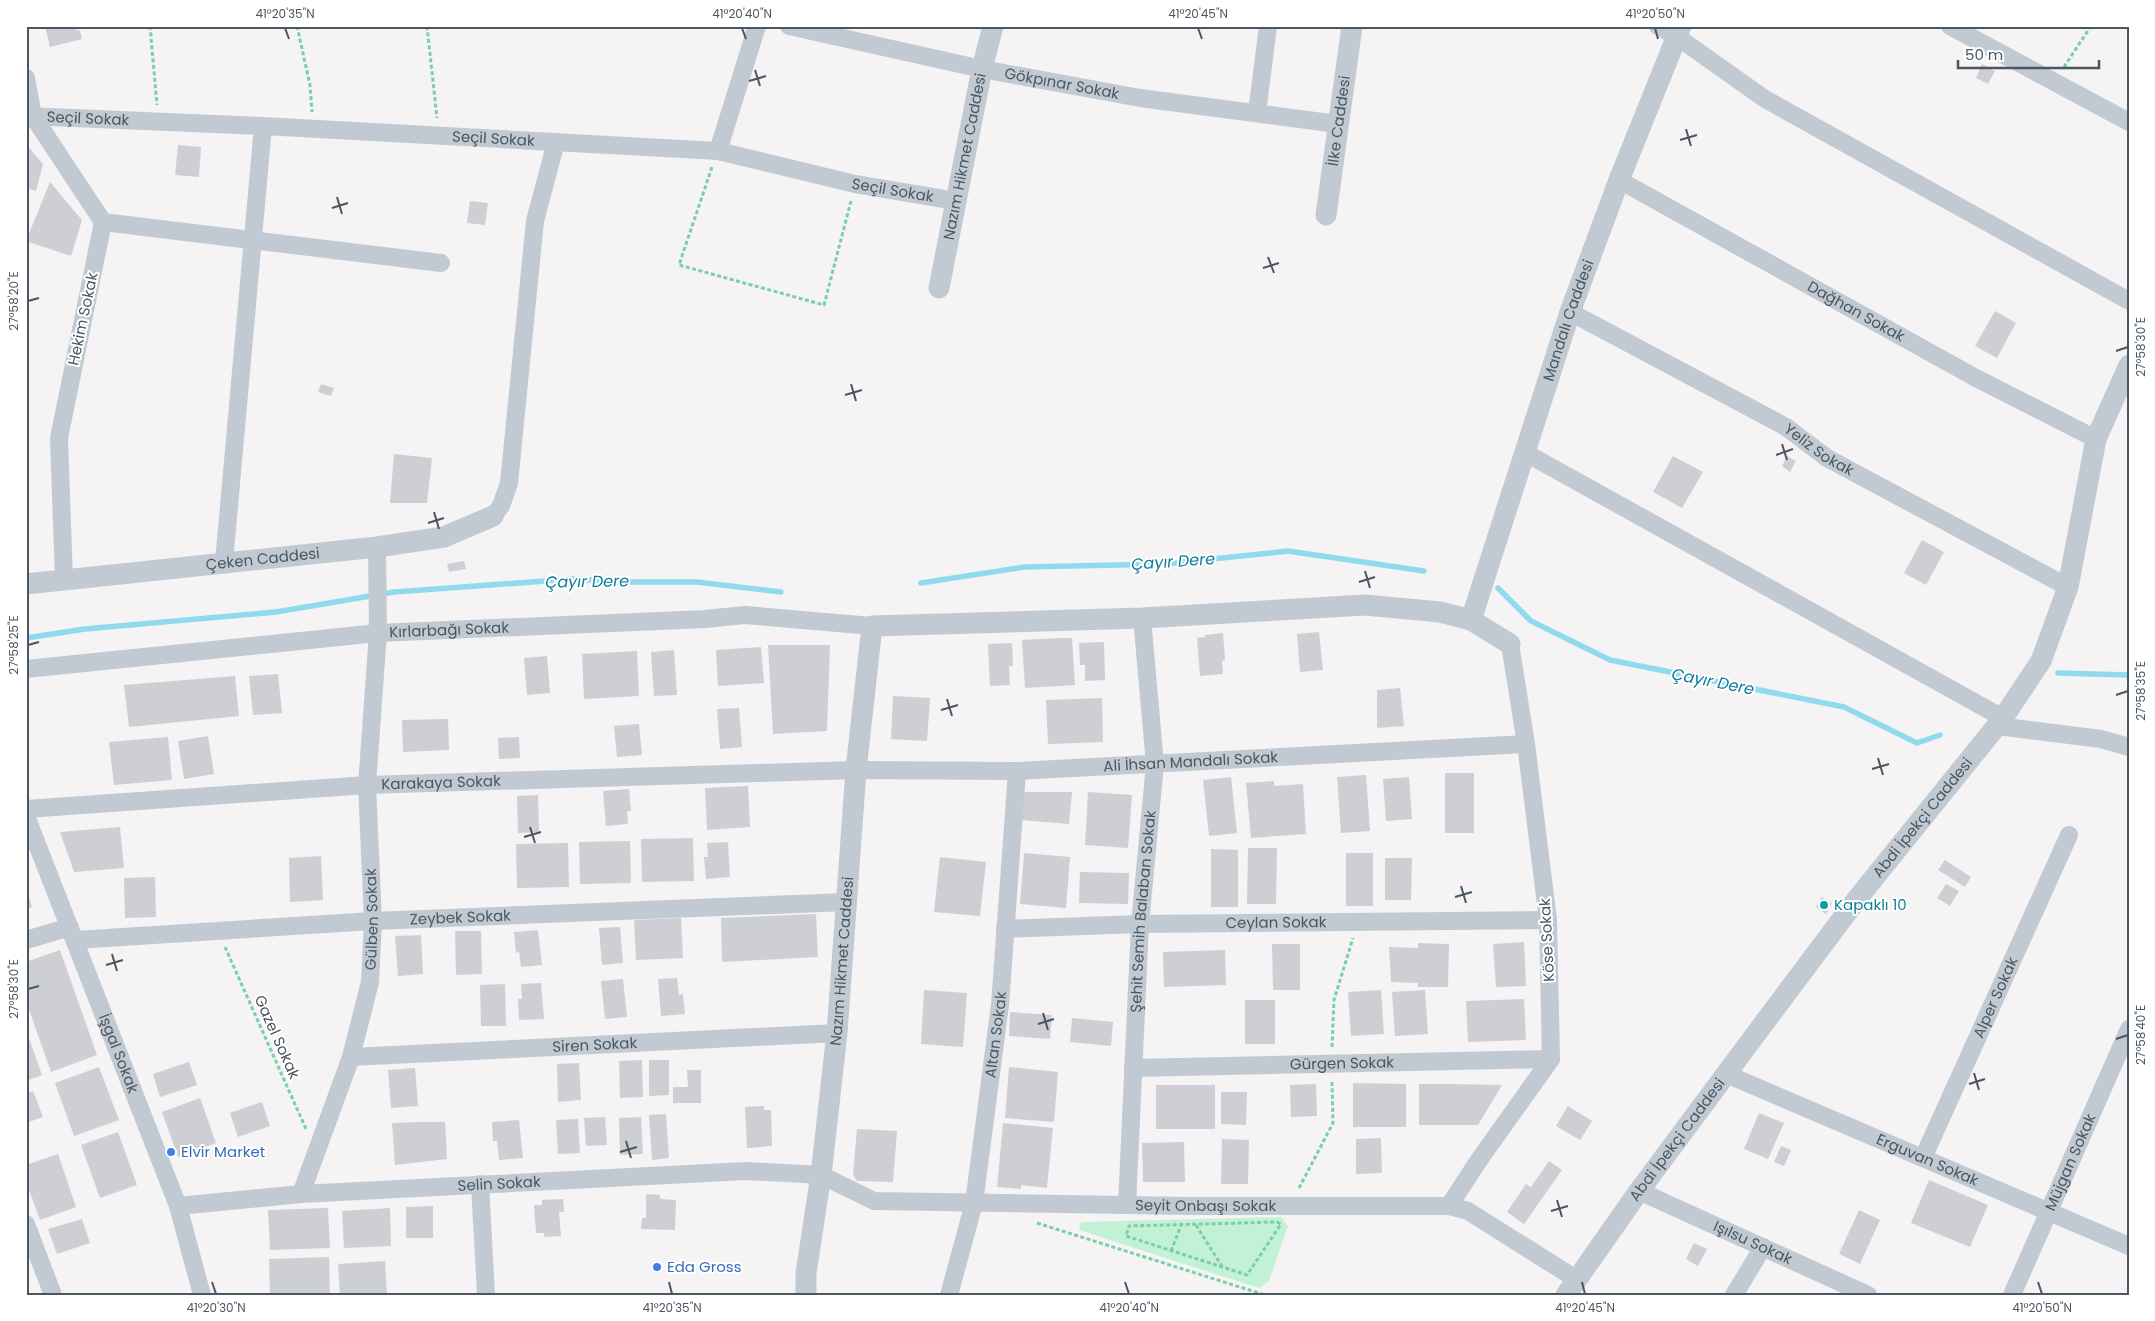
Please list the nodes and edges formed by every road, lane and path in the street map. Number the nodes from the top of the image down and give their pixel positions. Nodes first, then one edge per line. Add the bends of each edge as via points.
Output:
1 (150, 26) edge
2 (297, 26) edge
3 (427, 26) edge
4 (757, 26) edge
5 (789, 26) edge
6 (993, 26) edge
7 (1268, 26) edge
8 (1352, 26) edge
9 (1950, 26) edge
10 (2091, 26) edge
11 (1672, 29) edge
12 (982, 69) junction
13 (26, 78) edge
14 (2054, 82) junction
15 (1257, 113) junction
16 (30, 116) edge
17 (159, 121) junction
18 (2129, 122) edge
19 (1338, 124) junction
20 (263, 126) junction
21 (313, 128) junction
22 (439, 135) junction
23 (556, 142) junction
24 (718, 151) junction
25 (1619, 180) junction
26 (855, 184) junction
27 (956, 201) junction
28 (1326, 215) dead end
29 (103, 222) junction
30 (252, 242) junction
31 (441, 263) dead end
32 (939, 288) dead end
33 (2129, 301) edge
34 (1570, 312) junction
35 (2129, 366) edge
36 (2096, 439) junction
37 (1524, 452) junction
38 (493, 516) joint
39 (377, 547) junction
40 (224, 562) junction
41 (64, 580) junction
42 (26, 584) edge
43 (2068, 587) junction
44 (1142, 618) junction
45 (1470, 620) junction
46 (872, 626) junction
47 (378, 634) junction
48 (1510, 644) joint
49 (26, 669) edge
50 (2000, 722) junction
51 (1526, 744) junction
52 (2129, 747) edge
53 (1155, 764) junction
54 (856, 770) junction
55 (1017, 771) junction
56 (367, 785) junction
57 (26, 809) edge
58 (26, 816) edge
59 (2069, 836) dead end
60 (846, 902) junction
61 (1548, 920) junction
62 (373, 921) junction
63 (1140, 924) junction
64 (1004, 929) junction
65 (217, 931) junction
66 (72, 933) junction
67 (26, 940) edge
68 (2129, 1029) edge
69 (837, 1032) junction
70 (351, 1057) junction
71 (1551, 1059) junction
72 (1133, 1068) junction
73 (1726, 1074) junction
74 (316, 1152) junction
75 (1923, 1158) junction
76 (821, 1175) junction
77 (480, 1184) junction
78 (1639, 1191) junction
79 (301, 1194) junction
80 (974, 1203) junction
81 (178, 1206) junction
82 (1126, 1206) junction
83 (1449, 1206) junction
84 (2050, 1212) junction
85 (1030, 1221) dead end
86 (26, 1224) edge
87 (1181, 1224) junction
88 (1196, 1224) junction
89 (2129, 1246) edge
90 (1763, 1247) junction
91 (1171, 1251) junction
92 (1223, 1268) junction
93 (1571, 1287) edge
94 (53, 1295) edge
95 (202, 1295) edge
96 (486, 1295) edge
97 (806, 1295) edge
98 (949, 1295) edge
99 (1264, 1295) edge
100 (1734, 1295) edge
101 (1868, 1295) edge
102 (2012, 1295) edge

1 - 17 path
2 - 21 path via 310,85
3 - 22 path
4 - 24 street
5 - 12 street, Gökpınar Sokak
6 - 12 street, Nazım Hikmet Caddesi
7 - 15 street
8 - 19 street, İlke Caddesi
9 - 14 street
10 - 14 path
11 - 25 street, Mandalı Caddesi
11 - 33 street via 1765,100
12 - 15 street, Gökpınar Sokak via 1140,98
12 - 27 street, Nazım Hikmet Caddesi
13 - 16 street
14 - 18 street
15 - 19 street, Gökpınar Sokak
16 - 17 street, Seçil Sokak
16 - 29 street
17 - 20 street, Seçil Sokak
19 - 28 street, İlke Caddesi
20 - 21 street, Seçil Sokak
20 - 30 street
21 - 22 street, Seçil Sokak
22 - 23 street, Seçil Sokak
23 - 24 street, Seçil Sokak
23 - 38 street via 535,221 509,483 501,506
24 - 26 street, Seçil Sokak
24 - 26 path via 679,265 824,305
25 - 34 street, Mandalı Caddesi
25 - 36 street, Dağhan Sokak via 1976,378
26 - 27 street, Seçil Sokak
27 - 32 street, Nazım Hikmet Caddesi
29 - 30 street
29 - 41 street, Hekim Sokak via 59,438
30 - 31 street
30 - 40 street
34 - 37 street, Mandalı Caddesi
34 - 43 street, Yeliz Sokak via 1786,427 1827,458
35 - 36 street, Abdi İpekçi Caddesi
36 - 43 street, Abdi İpekçi Caddesi
37 - 45 street, Mandalı Caddesi
37 - 50 street
38 - 39 street, Çeken Caddesi via 444,537
39 - 40 street, Çeken Caddesi
39 - 47 street, Gülben Sokak
40 - 41 street, Çeken Caddesi
41 - 42 street, Çeken Caddesi
43 - 50 street, Abdi İpekçi Caddesi via 2042,660
44 - 45 street via 1365,605 1440,612
44 - 46 street
44 - 53 street, Şehit Semih Balaban Sokak
45 - 48 street
46 - 47 street, Kırlarbağı Sokak via 745,615
46 - 54 street, Nazım Hikmet Caddesi
47 - 49 street, Kırlarbağı Sokak
47 - 56 street, Gülben Sokak
48 - 51 street, Köse Sokak
50 - 52 street via 2102,738
50 - 73 street, Abdi İpekçi Caddesi via 1857,899
51 - 53 street, Ali İhsan Mandalı Sokak
51 - 61 street, Köse Sokak
53 - 55 street, Ali İhsan Mandalı Sokak
53 - 63 street, Şehit Semih Balaban Sokak
54 - 55 street, Ali İhsan Mandalı Sokak
54 - 56 street, Karakaya Sokak
54 - 60 street, Nazım Hikmet Caddesi
55 - 64 street, Altan Sokak
56 - 57 street, Karakaya Sokak
56 - 62 street, Gülben Sokak
58 - 66 street, İşgal Sokak
59 - 75 street, Alper Sokak
60 - 62 street, Zeybek Sokak
60 - 69 street, Nazım Hikmet Caddesi
61 - 63 street, Ceylan Sokak
61 - 71 street, Köse Sokak
62 - 65 street, Zeybek Sokak
62 - 70 street, Gülben Sokak via 370,982
63 - 64 street, Ceylan Sokak
63 - 72 street, Şehit Semih Balaban Sokak
64 - 80 street, Altan Sokak via 1000,1005
65 - 66 street, Zeybek Sokak
65 - 74 path, Gazel Sokak
66 - 67 street, Zeybek Sokak
66 - 81 street, İşgal Sokak
68 - 84 street, Müjgan Sokak
69 - 70 street, Siren Sokak
69 - 76 street, Nazım Hikmet Caddesi
70 - 74 street, Gülben Sokak
71 - 72 street, Gürgen Sokak
71 - 83 street
72 - 82 street, Şehit Semih Balaban Sokak
73 - 75 street, Erguvan Sokak
73 - 78 street, Abdi İpekçi Caddesi
74 - 79 street, Gülben Sokak
75 - 84 street, Erguvan Sokak
76 - 77 street, Selin Sokak via 746,1171
76 - 80 street, Seyit Onbaşı Sokak via 874,1201
76 - 97 street, Nazım Hikmet Caddesi via 806,1273
77 - 79 street, Selin Sokak
77 - 96 street
78 - 90 street, Işılsu Sokak
78 - 93 street, Abdi İpekçi Caddesi
79 - 81 street, Selin Sokak
80 - 82 street, Seyit Onbaşı Sokak
80 - 98 street, Altan Sokak
81 - 95 street, İşgal Sokak
82 - 83 street, Seyit Onbaşı Sokak
83 - 93 street, Seyit Onbaşı Sokak via 1468,1211
84 - 89 street, Erguvan Sokak
84 - 102 street, Müjgan Sokak
85 - 99 path
86 - 94 street
87 - 88 path
87 - 91 path
87 - 91 path via 1130,1226 1126,1236
88 - 92 path
88 - 92 path via 1281,1224 1247,1275
90 - 100 street
90 - 101 street, Işılsu Sokak
91 - 92 path

